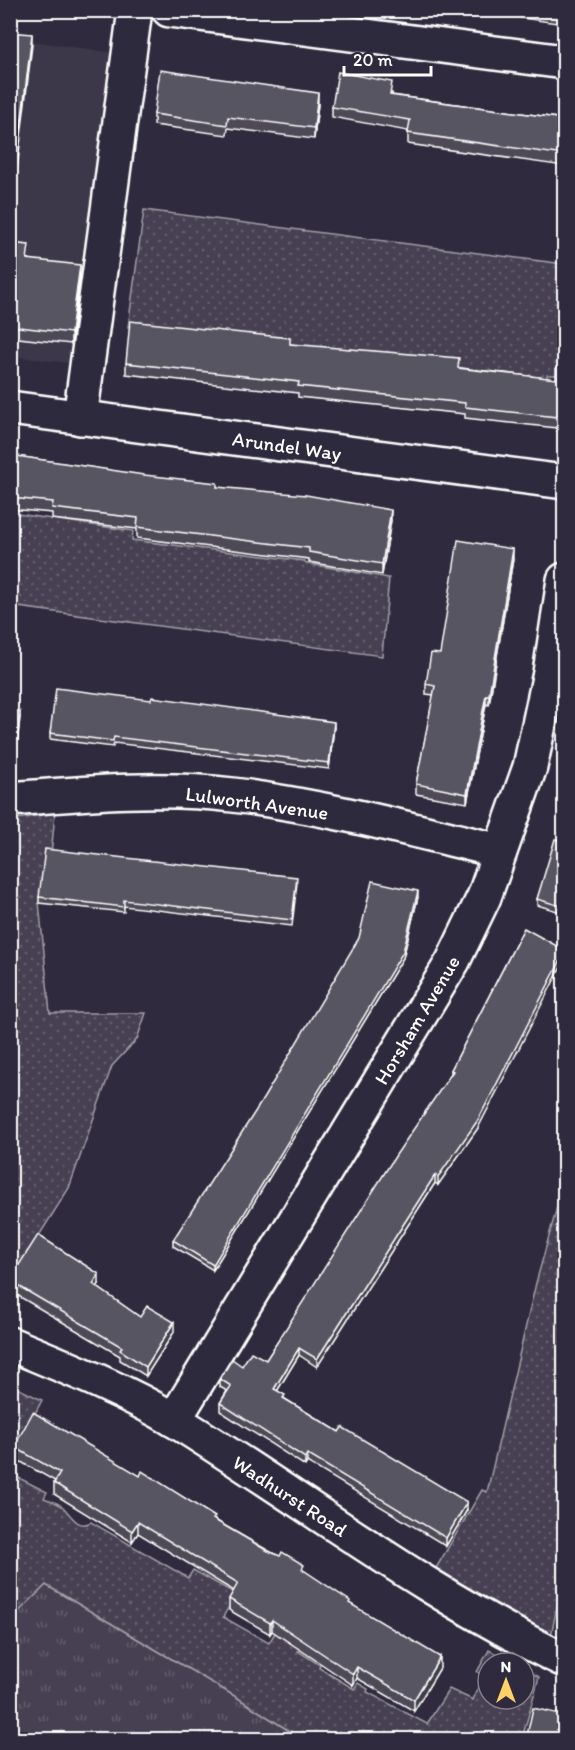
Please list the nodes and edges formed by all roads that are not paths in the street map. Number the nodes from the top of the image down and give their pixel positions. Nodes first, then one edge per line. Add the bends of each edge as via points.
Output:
1 (135, 10) edge
2 (170, 10) edge
3 (236, 15) edge
4 (564, 62) edge
5 (10, 408) edge
6 (80, 418) junction
7 (564, 482) edge
8 (564, 580) edge
9 (10, 799) edge
10 (500, 851) junction
11 (10, 1344) edge
12 (174, 1420) junction
13 (564, 1660) edge

1 - 6 street
2 - 3 street
3 - 4 street
5 - 6 street, Arundel Way
6 - 7 street, Arundel Way
8 - 10 street, Horsham Avenue via 530,767
9 - 10 street, Lulworth Avenue via 93,792 232,795 381,822
10 - 12 street, Horsham Avenue via 484,897 453,961
11 - 12 street, Wadhurst Road
12 - 13 street, Wadhurst Road via 372,1550 519,1638

